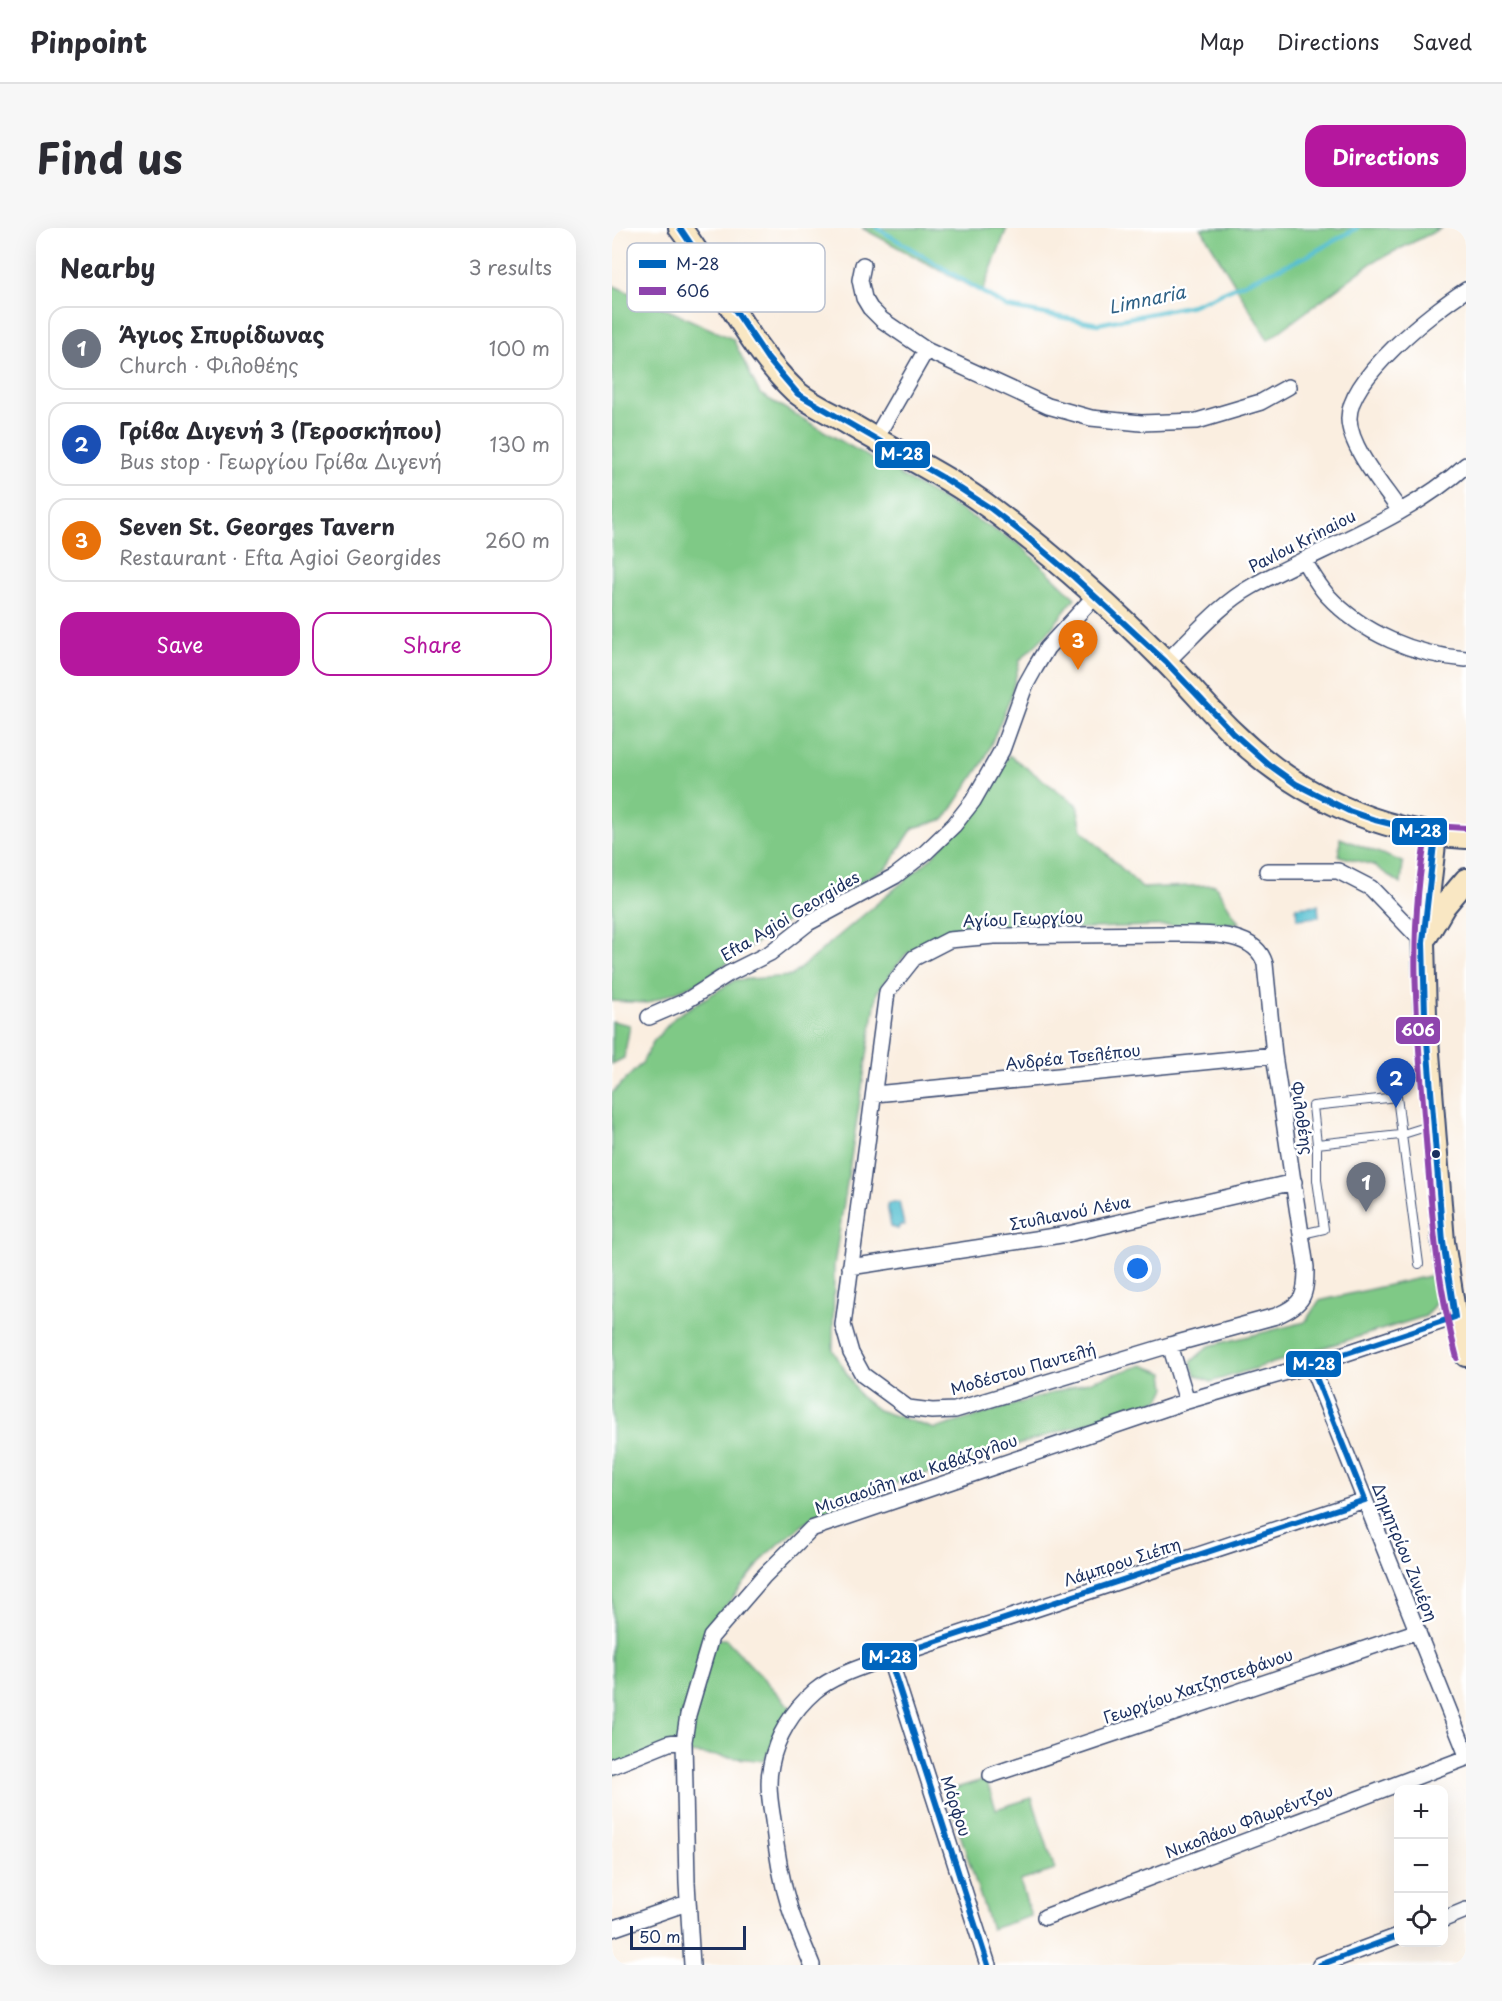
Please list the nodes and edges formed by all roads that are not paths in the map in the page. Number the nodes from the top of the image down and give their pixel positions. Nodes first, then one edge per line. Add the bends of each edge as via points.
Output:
1 (680, 228) edge
2 (691, 243) edge
3 (863, 265) dead end
4 (1466, 290) edge
5 (736, 312) edge
6 (926, 350) junction
7 (1288, 387) dead end
8 (875, 440) junction
9 (1466, 465) edge
10 (1400, 511) junction
11 (1304, 561) junction
12 (1095, 596) junction
13 (1466, 659) edge
14 (1166, 662) junction
15 (1435, 835) junction
16 (1466, 837) edge
17 (1267, 871) dead end
18 (1466, 880) edge
19 (1241, 939) joint
20 (1424, 942) junction
21 (649, 1017) dead end
22 (1274, 1055) junction
23 (875, 1094) junction
24 (1433, 1125) junction
25 (1400, 1135) junction
26 (1317, 1144) junction
27 (1294, 1182) junction
28 (1302, 1234) junction
29 (1419, 1264) dead end
30 (849, 1267) junction
31 (1292, 1309) joint
32 (1455, 1317) junction
33 (1170, 1345) junction
34 (1466, 1355) edge
35 (1311, 1365) junction
36 (1187, 1401) junction
37 (1365, 1500) junction
38 (1418, 1631) junction
39 (889, 1657) junction
40 (684, 1741) junction
41 (1466, 1753) edge
42 (1466, 1758) edge
43 (612, 1766) edge
44 (991, 1775) dead end
45 (687, 1903) junction
46 (1466, 1910) edge
47 (1045, 1917) dead end
48 (1448, 1917) edge
49 (612, 1929) edge
50 (1394, 1937) edge
51 (692, 1965) edge
52 (812, 1965) edge
53 (988, 1965) edge
54 (1320, 1965) edge

1 - 2 main road
3 - 6 street via 860,280 870,308
4 - 10 street via 1393,349 1356,393 1351,406 1349,420 1357,448
5 - 8 main road via 798,394
6 - 7 street via 1047,406 1091,418 1141,423 1197,421 1261,402
6 - 8 street
8 - 12 main road via 990,508
9 - 10 street, Pavlou Krinaiou
10 - 11 street, Pavlou Krinaiou
11 - 13 street via 1327,595 1382,636 1409,649
11 - 14 street, Pavlou Krinaiou via 1250,587
12 - 14 main road
12 - 21 street, Efta Agioi Georgides via 1047,648 1025,686 1002,750 973,801 926,852 895,876 808,923 770,953 686,1001
14 - 15 main road via 1233,733 1296,784 1349,811
15 - 16 main road
15 - 20 main road
17 - 20 street via 1338,872 1371,888
18 - 20 main road via 1444,906
19 - 22 street, Φιλοθέης via 1253,944 1266,964
19 - 23 street, Αγίου Γεωργίου via 1168,934 949,940 914,958 887,992
20 - 24 main road
22 - 23 street, Ανδρέα Τσελέπου
22 - 27 street, Φιλοθέης
23 - 30 street, Αγίου Γεωργίου
24 - 25 lane
24 - 32 main road via 1443,1242
25 - 26 lane
25 - 26 lane via 1396,1097 1313,1106
25 - 29 lane
26 - 28 lane via 1324,1229
27 - 28 street, Φιλοθέης
27 - 30 street, Στυλιανού Λένα via 1068,1234
28 - 31 street, Φιλοθέης via 1306,1290
30 - 33 street, Μοδέστου Παντελή via 843,1325 851,1353 863,1375 909,1408 955,1410
31 - 33 street, Μοδέστου Παντελή
32 - 34 main road
32 - 35 street, Μισιαούλη και Καβάζογλου
33 - 36 street
35 - 36 street, Μισιαούλη και Καβάζογλου
35 - 37 street, Δημητρίου Ζινιέρη
36 - 40 street, Μισιαούλη και Καβάζογλου via 811,1529 711,1637
37 - 38 street, Δημητρίου Ζινιέρη
37 - 39 street, Λάμπρου Σιέπη
38 - 41 street, Δημητρίου Ζινιέρη
38 - 44 street, Γεωργίου Χατζηστεφάνου
39 - 52 street, Λάμπρου Σιέπη via 816,1690 785,1728 770,1767 776,1851 791,1911
39 - 53 street, Μόρφου
40 - 43 street via 669,1743
40 - 45 street, Μισιαούλη και Καβάζογλου
42 - 47 street, Νικολάου Φλωρέντζου
45 - 49 street
45 - 51 street, Μισιαούλη και Καβάζογλου
46 - 48 street
50 - 54 street

